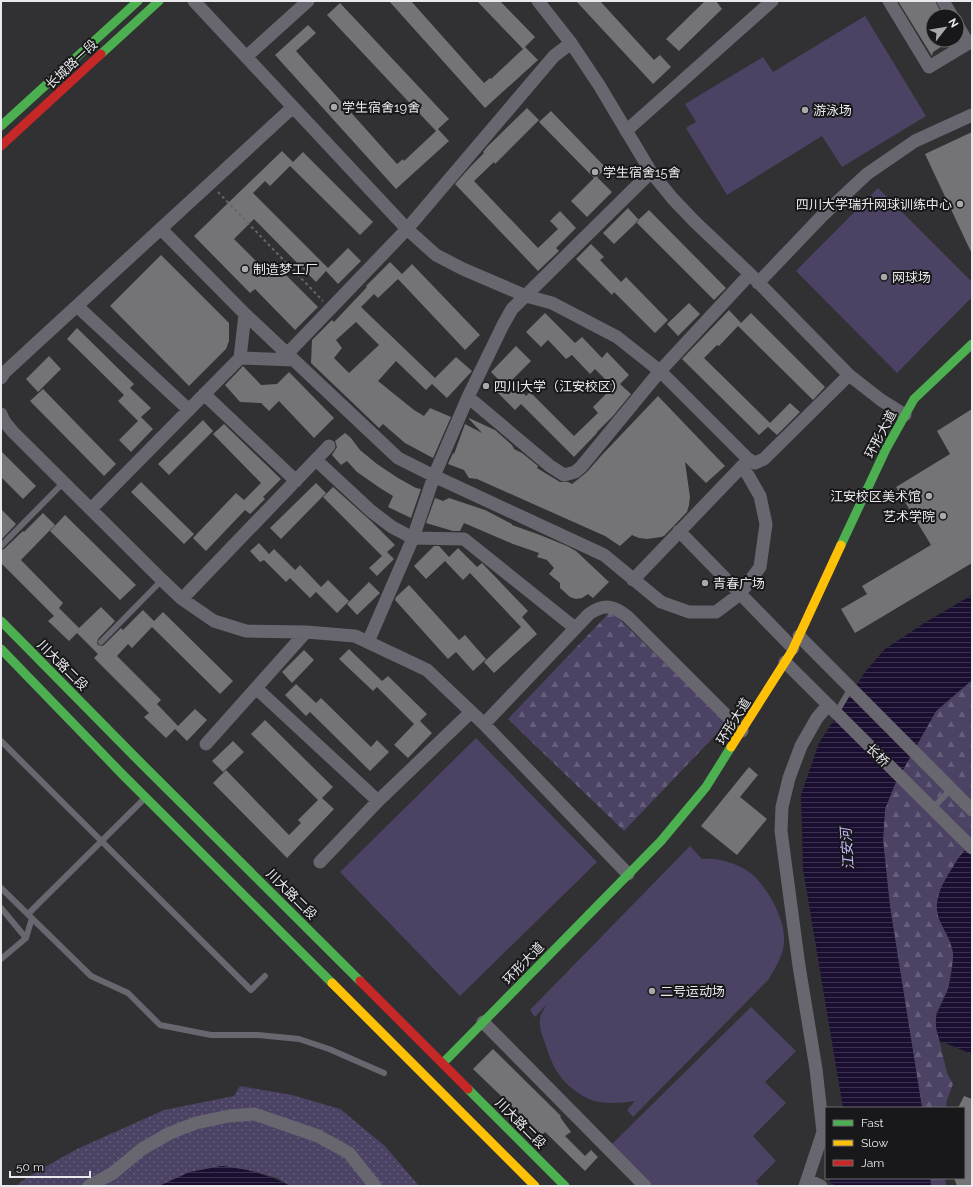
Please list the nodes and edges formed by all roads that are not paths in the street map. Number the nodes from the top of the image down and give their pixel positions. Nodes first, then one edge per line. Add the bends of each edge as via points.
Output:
1 (138, 1) edge
2 (159, 1) edge
3 (194, 1) edge
4 (308, 1) edge
5 (538, 1) edge
6 (772, 1) edge
7 (889, 1) edge
8 (970, 42) edge
9 (571, 43) junction
10 (246, 57) junction
11 (293, 107) junction
12 (972, 115) edge
13 (1, 126) edge
14 (626, 131) junction
15 (1, 146) edge
16 (651, 172) junction
17 (161, 229) junction
18 (406, 229) junction
19 (754, 278) junction
20 (526, 296) junction
21 (77, 306) junction
22 (245, 314) junction
23 (972, 344) edge
24 (291, 357) junction
25 (240, 358) junction
26 (660, 371) junction
27 (849, 375) junction
28 (1, 378) edge
29 (204, 394) junction
30 (468, 397) junction
31 (189, 410) junction
32 (1, 414) edge
33 (905, 415) junction
34 (329, 446) dead end
35 (316, 460) junction
36 (745, 463) junction
37 (434, 476) junction
38 (296, 481) junction
39 (63, 483) junction
40 (91, 509) junction
41 (679, 532) junction
42 (413, 538) junction
43 (1, 546) edge
44 (162, 580) junction
45 (633, 580) junction
46 (740, 594) junction
47 (182, 599) junction
48 (1, 621) edge
49 (575, 628) junction
50 (306, 632) junction
51 (799, 636) junction
52 (101, 642) dead end
53 (368, 642) junction
54 (793, 648) junction
55 (1, 649) edge
56 (785, 662) junction
57 (256, 688) junction
58 (852, 689) junction
59 (834, 711) junction
60 (471, 712) junction
61 (484, 724) junction
62 (742, 731) junction
63 (1, 741) edge
64 (206, 744) dead end
65 (951, 789) junction
66 (146, 798) junction
67 (378, 801) junction
68 (932, 809) junction
69 (972, 810) edge
70 (102, 841) junction
71 (972, 848) edge
72 (320, 862) dead end
73 (628, 874) junction
74 (1, 888) edge
75 (1, 908) edge
76 (30, 916) junction
77 (26, 938) junction
78 (1, 959) edge
79 (264, 976) dead end
80 (483, 1022) junction
81 (443, 1063) junction
82 (384, 1073) dead end
83 (806, 1183) edge
84 (89, 1186) edge
85 (375, 1186) edge
86 (534, 1186) edge
87 (565, 1186) edge
88 (645, 1186) edge
89 (821, 1186) edge

1 - 13 main road, 长城路一段
2 - 15 main road, 长城路一段
3 - 10 street
4 - 10 street
5 - 9 street
6 - 14 street
7 - 8 street via 929,67
9 - 14 street
9 - 18 street via 554,56
10 - 11 street
11 - 17 street
11 - 18 street
12 - 19 street via 915,141 867,174
14 - 16 street
16 - 19 street via 695,222
16 - 20 street
17 - 21 street
17 - 22 street
18 - 20 street via 436,255
18 - 24 street via 330,309
19 - 26 street
19 - 27 street
20 - 26 street via 552,303 617,337
20 - 30 street via 512,309 502,325
21 - 28 street
21 - 31 street
22 - 24 street
22 - 25 street
23 - 33 main road, 环形大道 via 914,399
24 - 25 street
24 - 37 street via 398,458
25 - 29 street
26 - 30 street via 581,468 564,475
26 - 36 street
27 - 33 street
27 - 36 street via 764,459 755,463
29 - 31 street
29 - 38 street
30 - 37 street
31 - 40 street
32 - 39 street via 13,432
33 - 51 main road, 环形大道 via 886,449
34 - 35 street
35 - 38 street
35 - 42 street via 371,511 392,527
36 - 41 street
36 - 46 street via 760,496 766,524 760,567
37 - 42 street
37 - 45 street via 604,555
38 - 47 street
39 - 40 street
39 - 43 lane
40 - 44 street
41 - 45 street
41 - 46 street
42 - 49 street via 464,539
42 - 53 street
44 - 47 street
44 - 52 lane
45 - 46 street via 661,602 689,612 716,612
46 - 54 street
47 - 50 street via 214,621 246,631
48 - 81 main road, 川大路二段
49 - 61 street
49 - 62 street via 596,609 609,606 620,611
50 - 53 street via 355,636
50 - 57 street
51 - 54 main road, 环形大道
51 - 58 street
53 - 60 street via 427,670
54 - 56 main road, 环形大道
55 - 66 main road
56 - 59 street, 长桥
56 - 62 main road, 环形大道
57 - 64 street
57 - 67 street
58 - 59 lane
58 - 65 street
59 - 68 street, 长桥
59 - 83 street via 817,718 801,746 782,807 781,831 823,1132
60 - 61 street
60 - 67 street
61 - 73 street
62 - 73 main road, 环形大道 via 706,787 661,841
63 - 70 lane
65 - 68 lane
65 - 69 street
66 - 70 lane
66 - 86 main road
67 - 72 street
68 - 71 street, 长桥
70 - 76 lane
70 - 79 lane via 251,990
73 - 80 main road, 环形大道
74 - 76 lane
75 - 77 lane
76 - 77 lane
76 - 82 lane via 92,976 128,993 160,1025 211,1035 258,1035 299,1039
77 - 78 lane
80 - 81 main road, 环形大道
80 - 88 street
81 - 87 main road, 川大路二段
83 - 89 street
84 - 85 street via 113,1173 142,1149 170,1133 196,1123 254,1114 318,1136 349,1153

